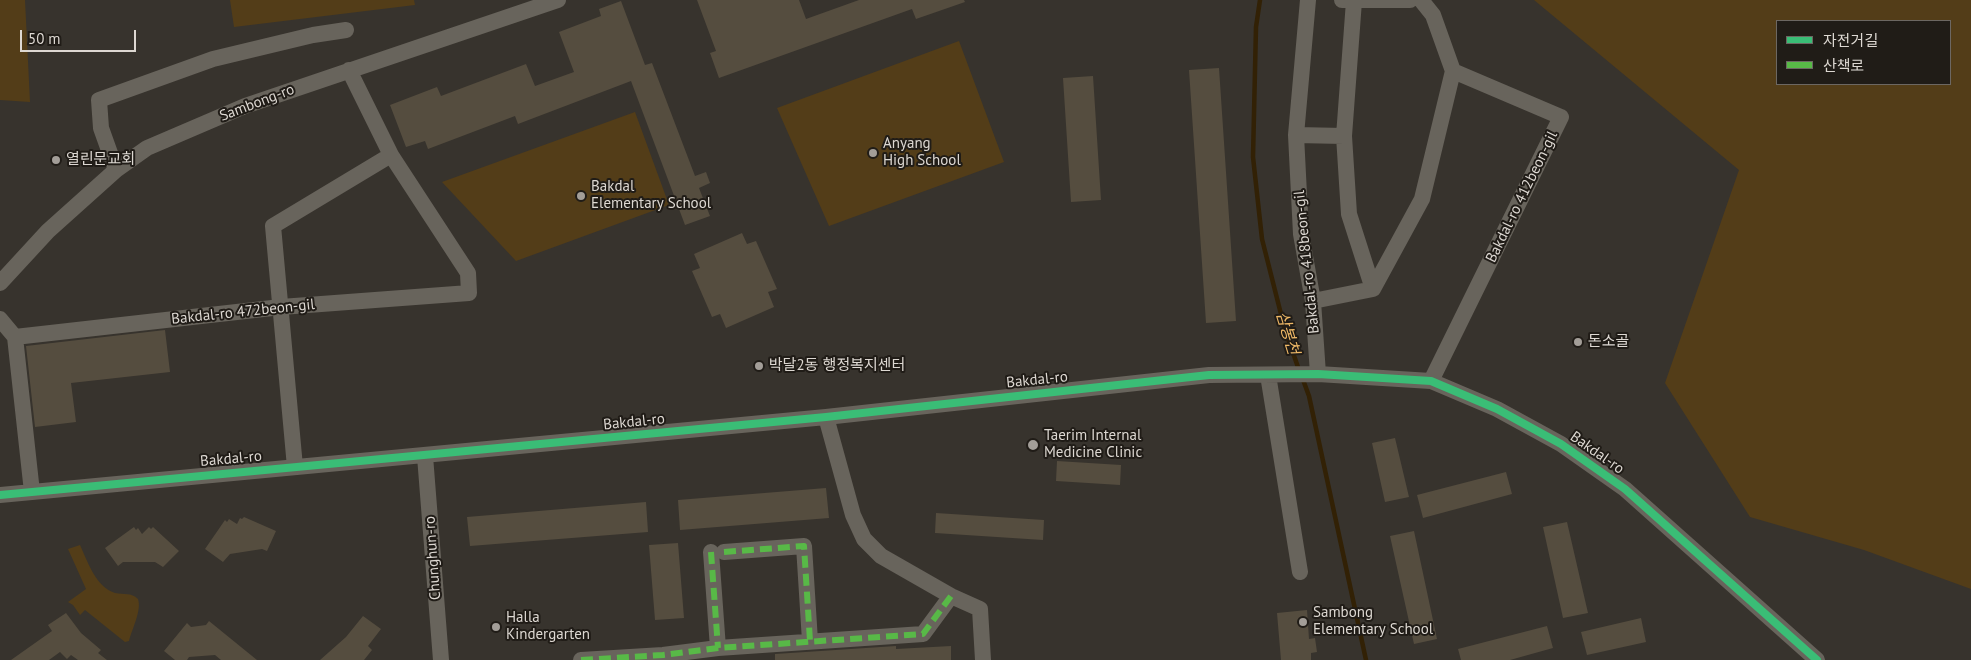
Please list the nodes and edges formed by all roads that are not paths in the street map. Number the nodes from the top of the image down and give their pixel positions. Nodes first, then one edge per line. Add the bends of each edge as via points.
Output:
1 (558, 0) edge
2 (1308, 0) edge
3 (1410, 0) edge
4 (1421, 0) edge
5 (1348, 1) edge
6 (346, 30) dead end
7 (349, 70) junction
8 (1454, 71) junction
9 (1296, 135) junction
10 (1344, 136) junction
11 (391, 155) junction
12 (116, 170) junction
13 (0, 283) edge
14 (1373, 289) junction
15 (1313, 301) junction
16 (281, 307) junction
17 (0, 319) edge
18 (14, 337) junction
19 (1314, 374) junction
20 (1270, 375) junction
21 (1431, 381) junction
22 (826, 417) junction
23 (425, 456) junction
24 (295, 467) junction
25 (32, 492) junction
26 (0, 495) edge
27 (1300, 572) dead end
28 (951, 596) junction
29 (810, 641) junction
30 (718, 648) junction
31 (663, 658) edge
32 (441, 660) edge
33 (581, 660) edge
34 (982, 660) edge
35 (1817, 660) edge

1 - 7 street, Sambong-ro
2 - 9 street, Bakdal-ro 418beon-gil
3 - 5 street
4 - 8 street via 1433,15
5 - 10 street
6 - 12 street via 213,59 99,100 101,128
7 - 11 street
7 - 12 street, Sambong-ro via 246,106 147,148
8 - 14 street via 1422,198
8 - 21 street, Bakdal-ro 412beon-gil via 1561,118
9 - 10 street
9 - 15 street, Bakdal-ro 418beon-gil via 1301,234
10 - 14 street via 1350,214
11 - 16 street via 273,226
11 - 16 street, Bakdal-ro 472beon-gil via 468,273 469,293
12 - 13 street, Sambong-ro via 48,231
14 - 15 street
15 - 19 street, Bakdal-ro 418beon-gil
16 - 18 street, Bakdal-ro 472beon-gil
16 - 24 street
17 - 18 street
18 - 25 street
19 - 20 street, Bakdal-ro
19 - 21 street, Bakdal-ro
20 - 22 street, Bakdal-ro via 1209,375
20 - 27 street
21 - 35 street, Bakdal-ro via 1497,409 1561,444 1618,484
22 - 23 street, Bakdal-ro
22 - 28 street via 853,515 864,539 881,556
23 - 24 street, Bakdal-ro
23 - 32 street, Chunghun-ro
24 - 25 street, Bakdal-ro
25 - 26 street, Bakdal-ro
28 - 29 street via 923,634
28 - 34 street via 980,609
29 - 30 street
29 - 30 street via 804,546 718,552
30 - 31 street
31 - 33 street

